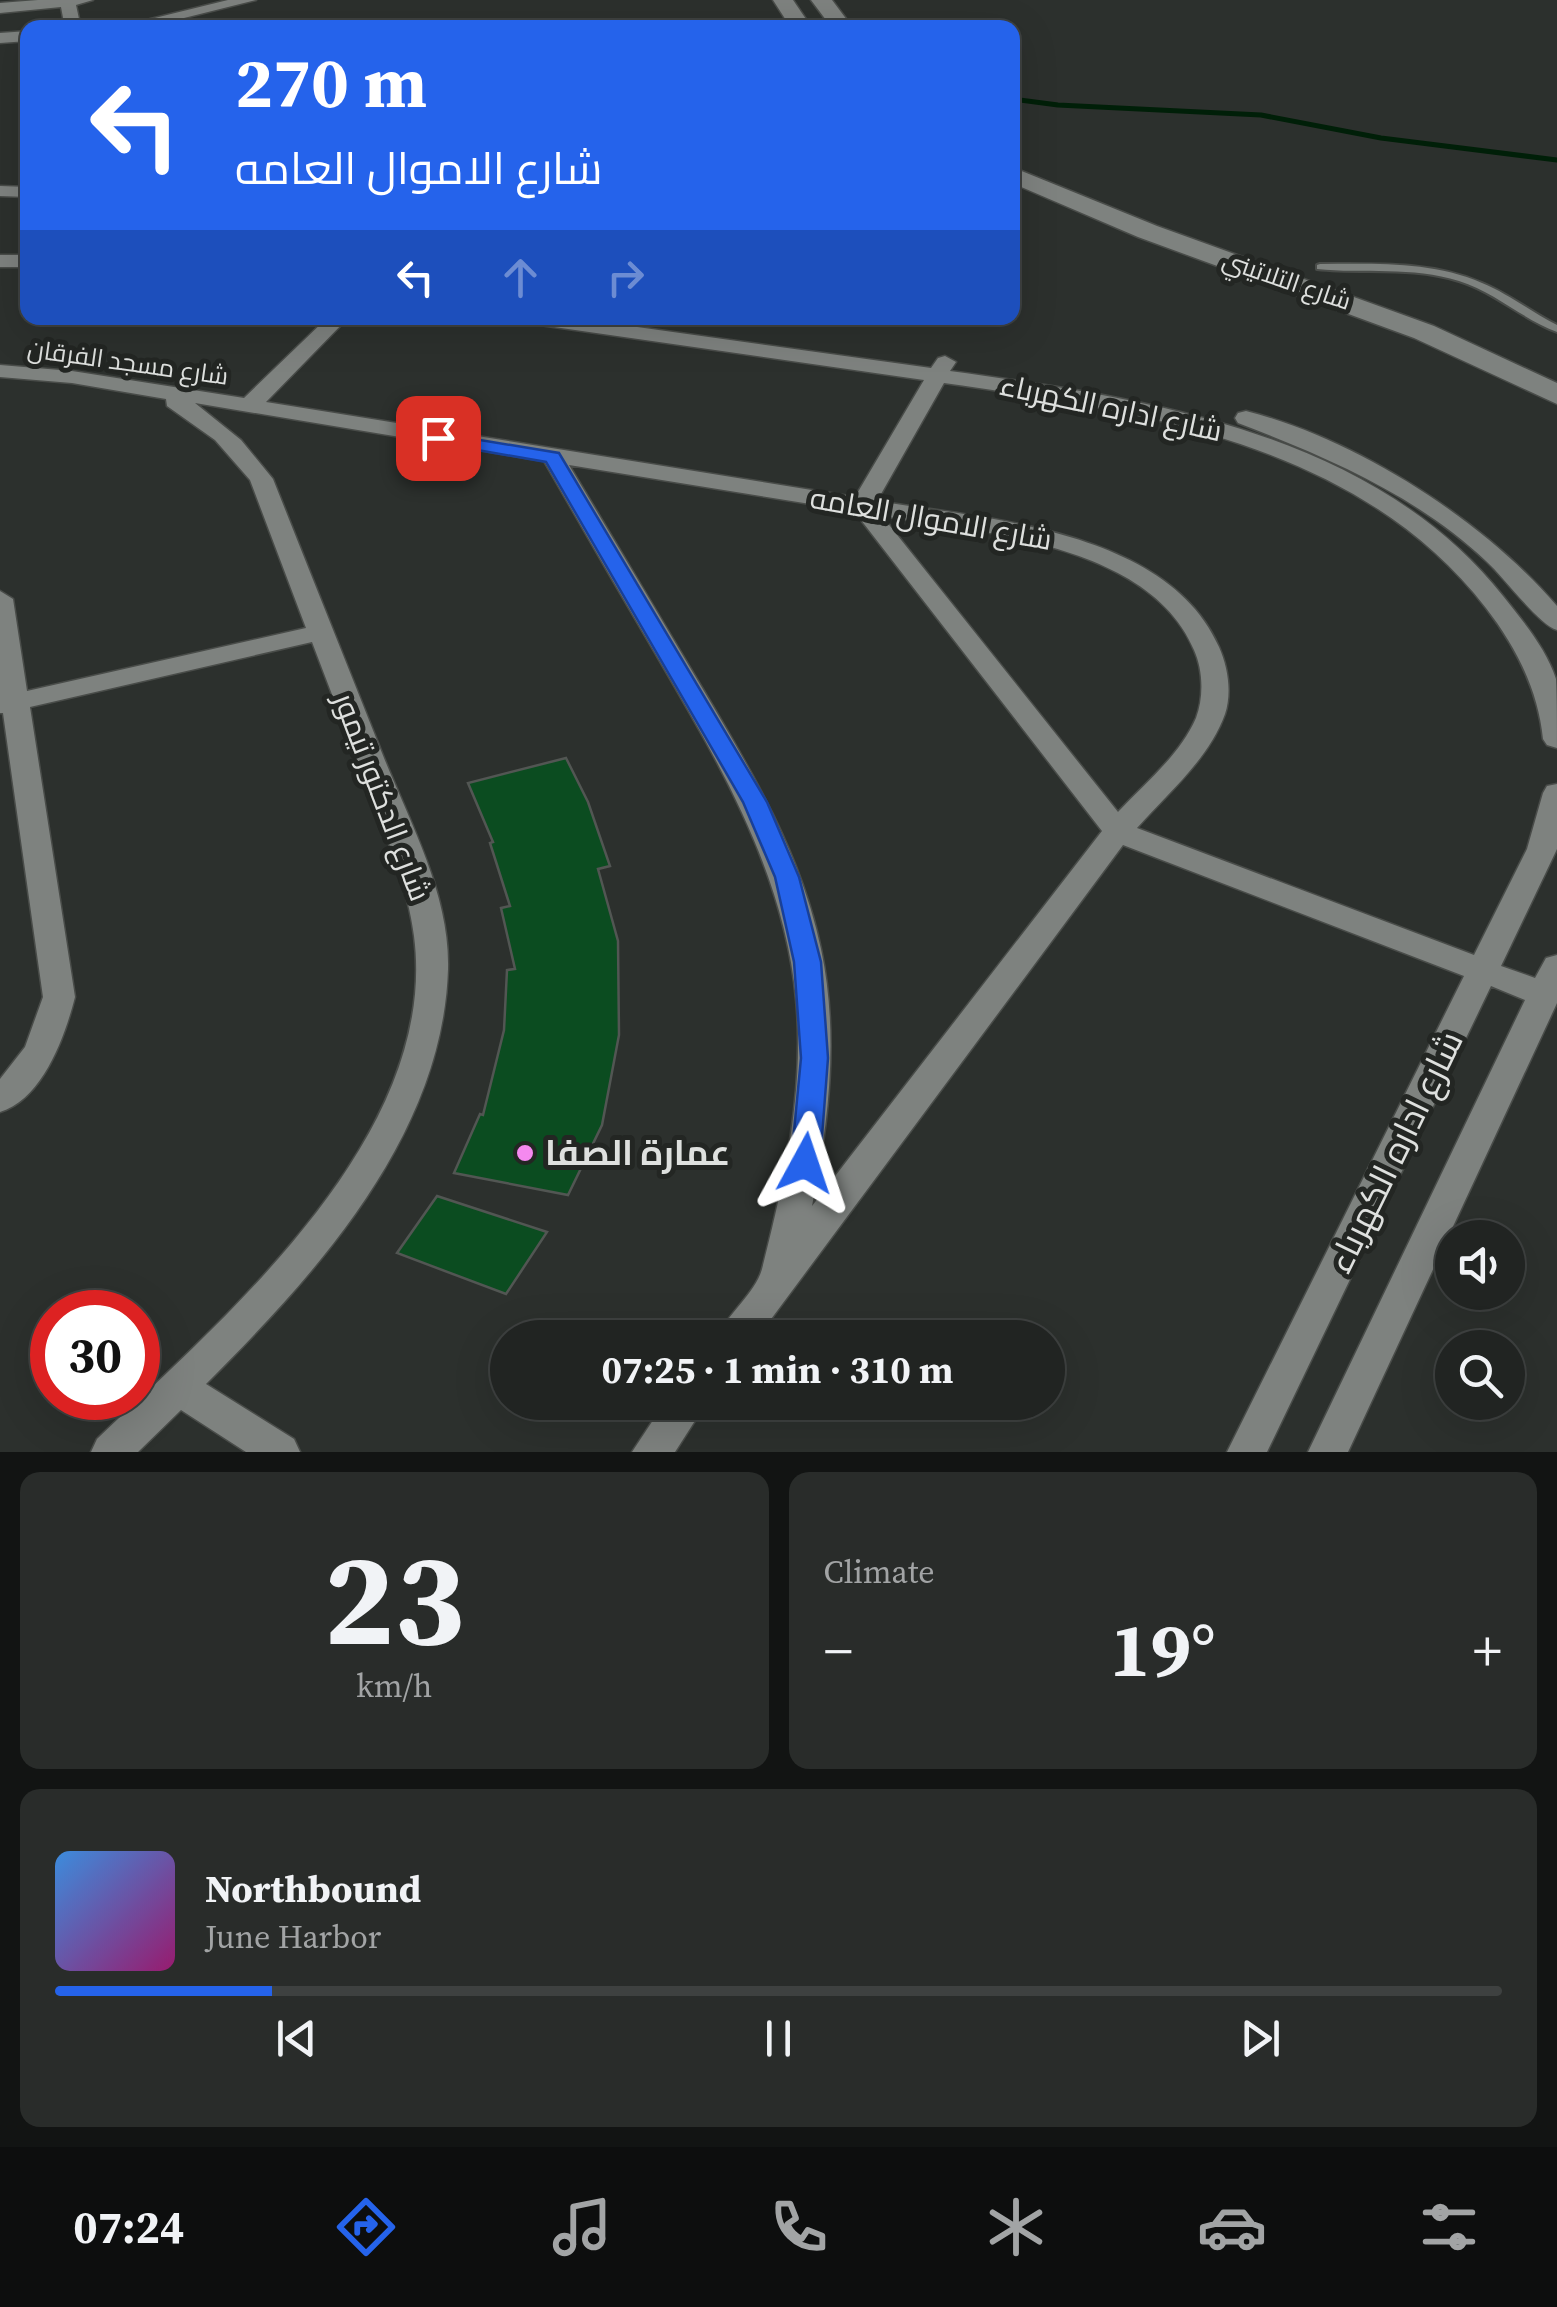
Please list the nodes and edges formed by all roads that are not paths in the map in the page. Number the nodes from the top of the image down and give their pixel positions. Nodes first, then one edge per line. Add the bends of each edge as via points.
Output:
1 (86, 0) edge
2 (249, 0) edge
3 (821, 0) edge
4 (68, 2) edge
5 (0, 8) edge
6 (158, 20) edge
7 (837, 20) edge
8 (1020, 149) edge
9 (1020, 177) edge
10 (1320, 267) junction
11 (331, 325) edge
12 (589, 325) edge
13 (686, 325) edge
14 (1557, 329) edge
15 (1525, 349) dead end
16 (942, 369) junction
17 (0, 371) edge
18 (160, 393) junction
19 (1557, 395) edge
20 (248, 408) junction
21 (553, 457) junction
22 (862, 506) junction
23 (0, 599) edge
24 (1557, 622) edge
25 (319, 633) junction
26 (7, 704) edge
27 (1557, 740) edge
28 (1557, 793) edge
29 (1118, 832) junction
30 (1484, 972) junction
31 (1551, 981) edge
32 (0, 1099) edge
33 (778, 1279) junction
34 (748, 1320) edge
35 (178, 1386) junction
36 (675, 1420) edge
37 (112, 1452) edge
38 (280, 1452) edge
39 (652, 1452) edge
40 (1248, 1452) edge
41 (1328, 1452) edge

1 - 4 street
2 - 6 street
3 - 7 main road
4 - 5 street
8 - 10 main road, شارع التلاتيني
9 - 19 main road, شارع التلاتيني via 1148,231 1389,316
10 - 14 lane via 1451,275 1488,288
10 - 15 main road, شارع التلاتيني
11 - 20 street
12 - 16 street
13 - 16 street
16 - 22 street
16 - 24 street, شارع اداره الكهرباء via 1173,398 1310,442 1434,506 1488,546
16 - 27 street, شارع اداره الكهرباء via 1168,414 1284,453 1388,506 1448,550 1498,602 1534,658
17 - 18 street, شارع مسجد الفرقان
18 - 20 street, شارع مسجد الفرقان
18 - 25 street, شارع الدكتور تيمور via 203,416 237,445 261,479
20 - 21 street, شارع الاموال العامه
21 - 22 street, شارع الاموال العامه
21 - 33 street via 755,802 787,877 808,962 814,1058 805,1163
22 - 29 street
22 - 29 street, شارع الاموال العامه via 1074,544 1138,574 1196,626 1213,662 1215,700 1200,737
23 - 26 street
25 - 26 street
25 - 35 street, شارع الدكتور تيمور via 418,880 432,973 426,1026 384,1138 348,1197
26 - 32 street via 58,997 37,1058
28 - 30 street, شارع اداره الكهرباء via 1542,849
29 - 30 street
29 - 33 street, شارع الاموال العامه
30 - 31 street
30 - 40 street, شارع اداره الكهرباء
31 - 41 street
33 - 34 street, شارع الاموال العامه
35 - 37 street, شارع الدكتور تيمور
35 - 38 street
36 - 39 street

